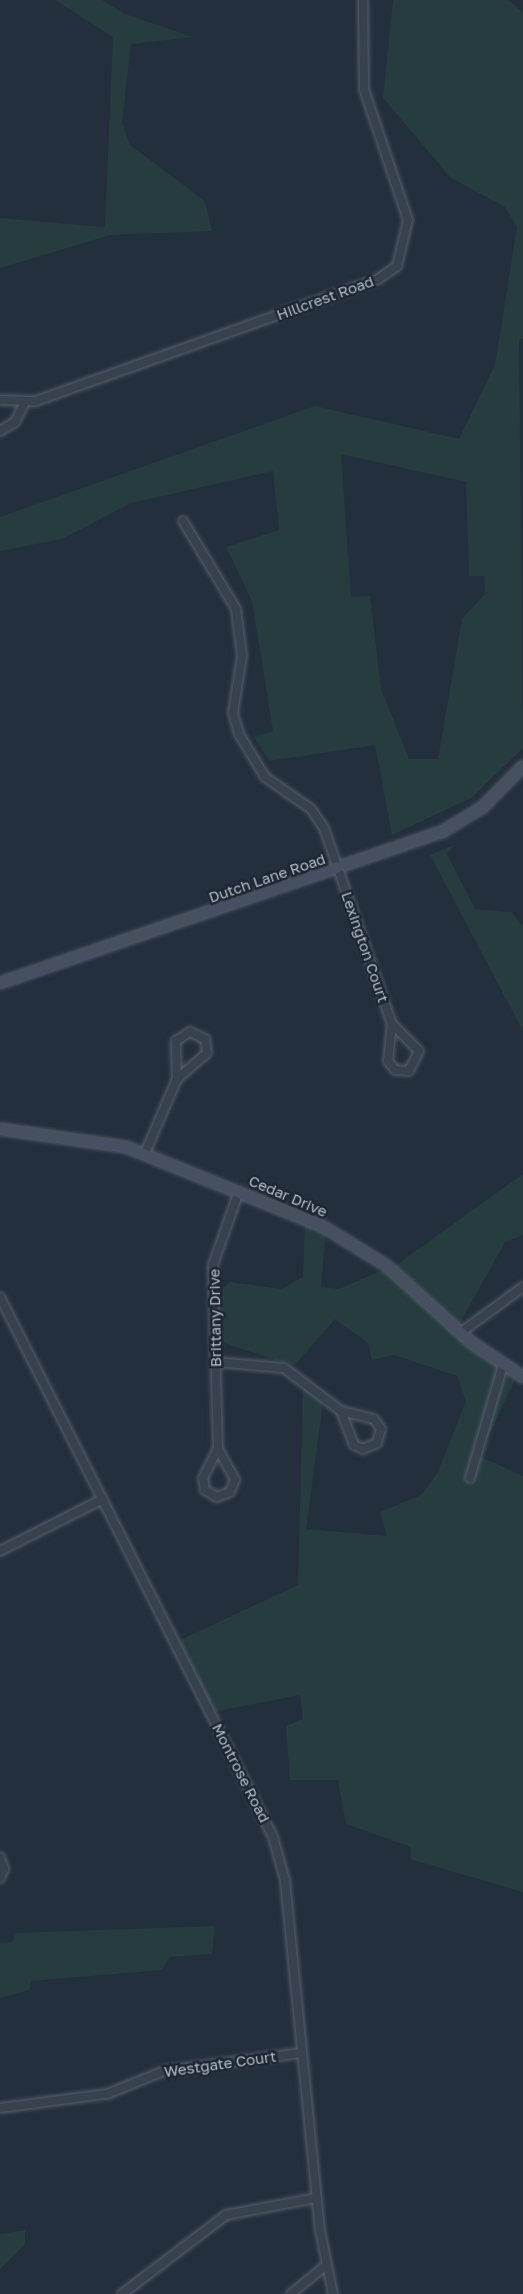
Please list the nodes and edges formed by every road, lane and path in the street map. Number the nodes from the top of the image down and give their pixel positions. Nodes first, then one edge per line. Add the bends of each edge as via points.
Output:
1 (363, 0) edge
2 (0, 400) edge
3 (25, 402) junction
4 (0, 431) edge
5 (183, 521) dead end
6 (523, 766) edge
7 (338, 870) junction
8 (0, 983) edge
9 (392, 1024) junction
10 (177, 1079) junction
11 (0, 1129) edge
12 (145, 1153) junction
13 (239, 1191) junction
14 (523, 1287) edge
15 (0, 1297) edge
16 (460, 1333) junction
17 (215, 1362) junction
18 (503, 1365) junction
19 (523, 1377) edge
20 (341, 1411) junction
21 (218, 1449) junction
22 (470, 1478) dead end
23 (103, 1499) junction
24 (0, 1551) edge
25 (0, 1857) edge
26 (0, 1878) edge
27 (301, 2053) junction
28 (0, 2108) edge
29 (316, 2198) junction
30 (325, 2266) junction
31 (122, 2294) edge
32 (291, 2294) edge
33 (333, 2294) edge

1 - 3 street, Hillcrest Road via 364,89 408,220 397,266 378,279
2 - 3 street, Hillcrest Road
3 - 4 street via 15,422
5 - 7 street, Lexington Court via 236,609 242,656 233,714 239,734 265,777 311,809
6 - 7 street, Dutch Lane Road via 462,822
7 - 8 street, Dutch Lane Road
7 - 9 street, Lexington Court
9 - 9 street via 419,1051 410,1071 395,1070 388,1061
10 - 10 street via 176,1041 185,1033 202,1035 208,1048 204,1058
10 - 12 street
11 - 12 street, Cedar Drive
12 - 13 street, Cedar Drive
13 - 16 street, Cedar Drive via 352,1242 401,1277
13 - 17 street, Brittany Drive via 214,1258
14 - 16 street
15 - 23 street, Montrose Road
16 - 18 street, Cedar Drive
17 - 20 street via 284,1368
17 - 21 street, Brittany Drive
18 - 19 street, Cedar Drive
18 - 22 street
20 - 20 street via 374,1419 381,1429 377,1443 363,1449 354,1445
21 - 21 street, Brittany Drive via 235,1480 222,1497 208,1493 203,1484
23 - 24 street
23 - 27 street, Montrose Road via 273,1837 285,1880
25 - 26 street via 4,1869
27 - 28 street, Westgate Court via 164,2071 108,2094
27 - 29 street, Montrose Road
29 - 30 street, Montrose Road
29 - 31 street via 226,2215
30 - 32 street
30 - 33 street, Montrose Road

